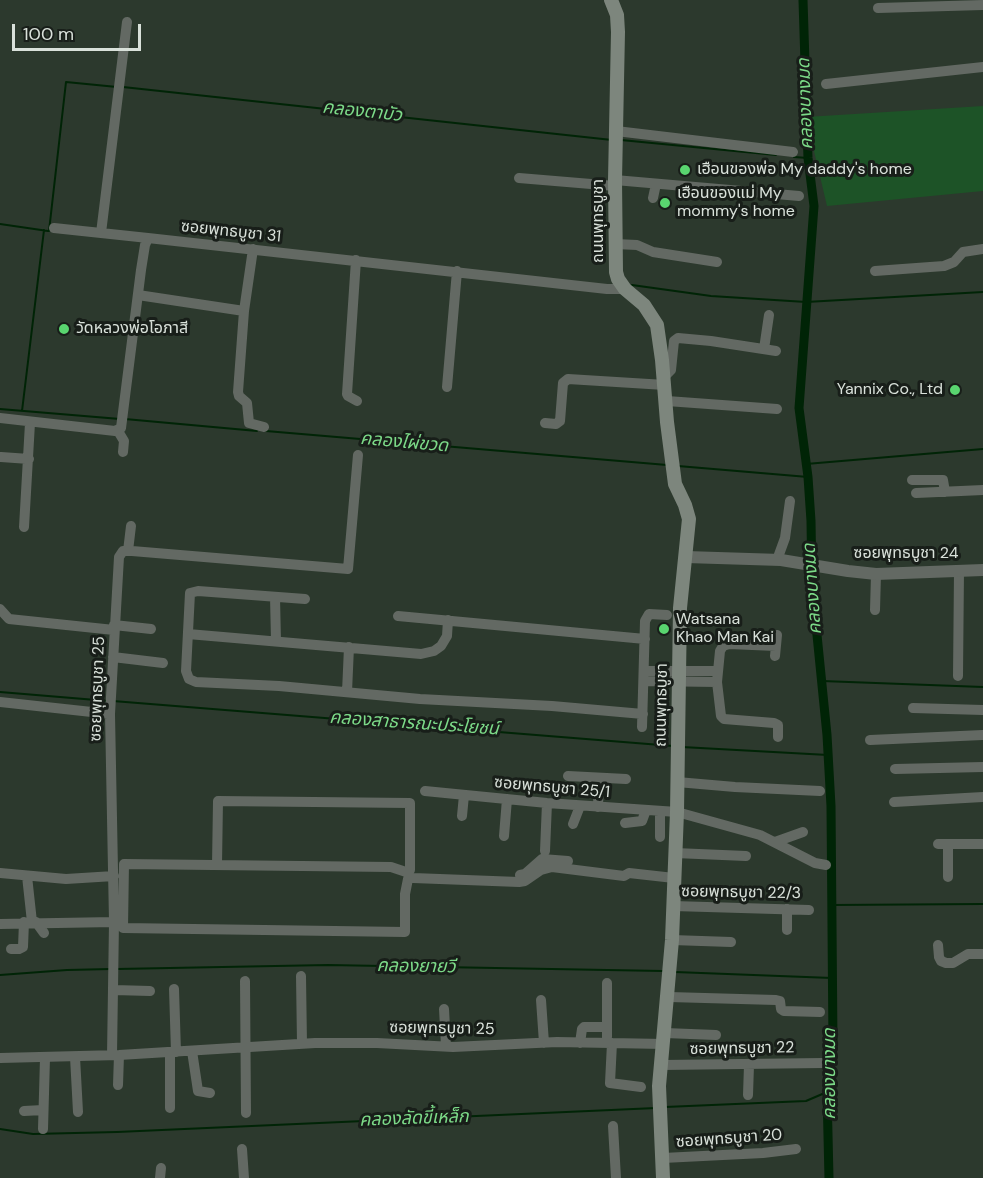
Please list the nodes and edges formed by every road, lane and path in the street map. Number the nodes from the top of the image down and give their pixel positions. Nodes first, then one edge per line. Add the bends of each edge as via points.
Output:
1 (611, 0) edge
2 (983, 5) edge
3 (878, 8) dead end
4 (127, 22) dead end
5 (983, 67) edge
6 (826, 84) dead end
7 (616, 137) junction
8 (793, 152) dead end
9 (519, 178) dead end
10 (615, 183) junction
11 (656, 184) junction
12 (800, 196) dead end
13 (653, 198) dead end
14 (54, 228) dead end
15 (101, 233) junction
16 (147, 241) junction
17 (615, 244) junction
18 (252, 249) junction
19 (983, 249) edge
20 (356, 260) junction
21 (717, 262) dead end
22 (457, 271) junction
23 (874, 271) dead end
24 (625, 289) junction
25 (138, 295) junction
26 (244, 311) junction
27 (769, 315) dead end
28 (764, 349) junction
29 (776, 351) dead end
30 (664, 381) junction
31 (447, 387) dead end
32 (357, 401) dead end
33 (667, 401) junction
34 (777, 409) dead end
35 (0, 418) edge
36 (30, 423) junction
37 (545, 423) dead end
38 (121, 424) junction
39 (264, 427) dead end
40 (123, 452) dead end
41 (358, 455) dead end
42 (1, 457) edge
43 (29, 459) junction
44 (912, 480) dead end
45 (983, 490) edge
46 (945, 492) junction
47 (916, 493) dead end
48 (790, 501) dead end
49 (131, 526) dead end
50 (24, 527) dead end
51 (128, 551) junction
52 (686, 556) junction
53 (779, 560) junction
54 (983, 570) edge
55 (958, 571) junction
56 (876, 574) junction
57 (275, 597) junction
58 (305, 599) dead end
59 (0, 609) edge
60 (875, 610) dead end
61 (667, 615) dead end
62 (399, 616) dead end
63 (448, 620) junction
64 (4, 621) edge
65 (114, 627) junction
66 (151, 629) dead end
67 (188, 634) junction
68 (645, 639) junction
69 (276, 641) junction
70 (776, 646) dead end
71 (350, 647) junction
72 (113, 657) junction
73 (163, 663) dead end
74 (644, 676) junction
75 (679, 676) junction
76 (958, 676) dead end
77 (718, 677) junction
78 (347, 692) junction
79 (0, 702) edge
80 (913, 708) dead end
81 (983, 710) edge
82 (110, 714) junction
83 (643, 714) junction
84 (642, 727) dead end
85 (983, 735) edge
86 (778, 737) dead end
87 (870, 740) dead end
88 (983, 767) edge
89 (895, 769) dead end
90 (568, 776) dead end
91 (599, 778) junction
92 (626, 779) dead end
93 (677, 782) junction
94 (425, 791) dead end
95 (820, 791) dead end
96 (464, 795) junction
97 (983, 797) edge
98 (507, 799) junction
99 (894, 802) dead end
100 (548, 803) junction
101 (580, 806) junction
102 (598, 807) junction
103 (646, 810) junction
104 (660, 811) junction
105 (677, 812) junction
106 (462, 816) dead end
107 (573, 824) dead end
108 (625, 824) dead end
109 (803, 832) dead end
110 (504, 836) dead end
111 (660, 837) dead end
112 (775, 842) junction
113 (983, 844) edge
114 (545, 851) dead end
115 (675, 853) junction
116 (746, 856) dead end
117 (217, 865) junction
118 (826, 865) dead end
119 (0, 873) edge
120 (410, 874) junction
121 (27, 876) junction
122 (114, 876) junction
123 (948, 877) dead end
124 (674, 878) junction
125 (673, 906) junction
126 (787, 909) junction
127 (809, 910) dead end
128 (31, 922) junction
129 (114, 922) junction
130 (0, 924) edge
131 (787, 930) dead end
132 (44, 933) dead end
133 (672, 940) junction
134 (731, 942) dead end
135 (938, 945) dead end
136 (11, 949) dead end
137 (983, 954) edge
138 (301, 976) dead end
139 (244, 981) dead end
140 (607, 983) dead end
141 (174, 989) dead end
142 (114, 990) junction
143 (150, 991) dead end
144 (669, 997) junction
145 (541, 1000) dead end
146 (444, 1009) dead end
147 (820, 1012) dead end
148 (716, 1035) dead end
149 (608, 1036) junction
150 (665, 1038) junction
151 (544, 1043) junction
152 (580, 1043) junction
153 (302, 1044) junction
154 (446, 1046) junction
155 (246, 1048) junction
156 (192, 1051) junction
157 (173, 1052) junction
158 (116, 1055) junction
159 (75, 1057) junction
160 (0, 1058) edge
161 (45, 1058) junction
162 (823, 1063) dead end
163 (662, 1065) junction
164 (749, 1065) junction
165 (118, 1086) dead end
166 (641, 1086) dead end
167 (210, 1093) dead end
168 (748, 1095) dead end
169 (170, 1108) dead end
170 (43, 1110) junction
171 (24, 1111) dead end
172 (78, 1112) dead end
173 (246, 1113) dead end
174 (613, 1126) dead end
175 (43, 1129) dead end
176 (242, 1149) dead end
177 (796, 1149) dead end
178 (663, 1158) junction
179 (244, 1178) edge
180 (616, 1178) edge
181 (663, 1178) edge

1 - 7 main road, ถนนพุทธบูชา via 618,32
2 - 3 street
4 - 15 street
5 - 6 street
7 - 8 street
7 - 10 main road, ถนนพุทธบูชา
9 - 10 street
10 - 11 street
10 - 17 main road, ถนนพุทธบูชา
11 - 12 street
11 - 13 street
14 - 15 street, ซอยพุทธบูชา 31
15 - 16 street, ซอยพุทธบูชา 31
16 - 18 street, ซอยพุทธบูชา 31
16 - 25 street
17 - 21 street
17 - 24 main road, ถนนพุทธบูชา via 616,272
18 - 20 street, ซอยพุทธบูชา 31
18 - 26 street
19 - 23 street via 963,252 944,266
20 - 22 street, ซอยพุทธบูชา 31
20 - 32 street via 347,394
22 - 24 street, ซอยพุทธบูชา 31
22 - 31 street
24 - 30 main road, ถนนพุทธบูชา via 644,305 657,326
25 - 26 street
25 - 38 street
26 - 39 street via 238,396 247,403 249,423
27 - 28 street
28 - 29 street
28 - 30 street via 678,338 674,341 671,370
30 - 33 main road, ถนนพุทธบูชา
30 - 37 street via 568,379 563,383 560,421
33 - 34 street
33 - 52 main road, ถนนพุทธบูชา via 675,484 689,519
35 - 36 street
36 - 38 street
36 - 43 street
38 - 40 street
41 - 51 street via 348,569
42 - 43 street
43 - 50 street
44 - 46 street via 943,480
45 - 46 street
46 - 47 street
48 - 53 street
49 - 51 street
51 - 65 street, ซอยพุทธบูชา 25 via 119,557
52 - 53 street, ซอยพุทธบูชา 24
52 - 75 main road, ถนนพุทธบูชา
53 - 56 street, ซอยพุทธบูชา 24
54 - 55 street, ซอยพุทธบูชา 24
55 - 56 street, ซอยพุทธบูชา 24
55 - 76 street
56 - 60 street
57 - 58 street
57 - 67 street via 194,591 189,599
57 - 69 street
59 - 64 street
61 - 68 street via 646,616
62 - 63 street
63 - 68 street
63 - 71 street via 445,641 434,651 421,654
64 - 65 street
65 - 66 street
65 - 72 street, ซอยพุทธบูชา 25
67 - 69 street
67 - 78 street via 186,671 189,679 196,682
68 - 74 street
69 - 71 street
70 - 77 street via 725,645 720,651
71 - 78 street
72 - 73 street
72 - 82 street, ซอยพุทธบูชา 25
74 - 75 street
74 - 83 street
75 - 77 street
75 - 93 main road, ถนนพุทธบูชา
77 - 86 street via 724,719 778,724
78 - 83 street
79 - 82 street
80 - 81 street
82 - 122 street, ซอยพุทธบูชา 25
83 - 84 street
85 - 87 street
88 - 89 street
90 - 91 street
91 - 92 street
91 - 102 street
93 - 95 street
93 - 105 main road, ถนนพุทธบูชา
94 - 96 street, ซอยพุทธบูชา 25/1
96 - 98 street, ซอยพุทธบูชา 25/1
96 - 106 street
97 - 99 street
98 - 100 street, ซอยพุทธบูชา 25/1
98 - 110 street
100 - 101 street, ซอยพุทธบูชา 25/1
100 - 114 street
101 - 102 street, ซอยพุทธบูชา 25/1
101 - 107 street
102 - 103 street, ซอยพุทธบูชา 25/1
103 - 104 street, ซอยพุทธบูชา 25/1
103 - 108 street via 642,820
104 - 105 street, ซอยพุทธบูชา 25/1
104 - 111 street
105 - 112 street, ซอยพุทธบูชา 25/1
105 - 115 main road, ถนนพุทธบูชา
109 - 112 street
112 - 118 street, ซอยพุทธบูชา 25/1
113 - 123 street via 943,844
115 - 116 street
115 - 124 main road, ถนนพุทธบูชา
117 - 120 street via 391,867
117 - 120 street via 218,801 410,803
117 - 120 street via 124,864 123,928 405,932 405,894
119 - 121 street
120 - 124 street via 519,882 552,867
121 - 122 street
121 - 128 street
122 - 129 street, ซอยพุทธบูชา 25
124 - 125 main road, ถนนพุทธบูชา
125 - 126 street, ซอยพุทธบูชา 22/3
125 - 133 main road, ถนนพุทธบูชา
126 - 127 street, ซอยพุทธบูชา 22/3
126 - 131 street
128 - 129 street
128 - 130 street
128 - 132 street
128 - 136 street via 23,947
129 - 142 street, ซอยพุทธบูชา 25
133 - 134 street
133 - 144 main road, ถนนพุทธบูชา
135 - 137 street via 939,957 946,963 968,954
138 - 153 street
139 - 155 street
140 - 149 street
141 - 157 street
142 - 143 street
142 - 158 street, ซอยพุทธบูชา 25
144 - 147 street via 776,1000 784,1011
144 - 150 main road, ถนนพุทธบูชา
145 - 151 street
146 - 154 street
148 - 150 street, ซอยพุทธบูชา 25
149 - 150 street, ซอยพุทธบูชา 25
149 - 152 street, ซอยพุทธบูชา 25
149 - 152 street via 585,1027
149 - 166 street via 610,1083
150 - 163 main road, ถนนพุทธบูชา
151 - 152 street, ซอยพุทธบูชา 25
151 - 154 street, ซอยพุทธบูชา 25
153 - 154 street, ซอยพุทธบูชา 25
153 - 155 street, ซอยพุทธบูชา 25
155 - 156 street, ซอยพุทธบูชา 25
155 - 173 street
156 - 157 street, ซอยพุทธบูชา 25
156 - 167 street via 198,1091
157 - 158 street, ซอยพุทธบูชา 25
157 - 169 street
158 - 159 street, ซอยพุทธบูชา 25
158 - 165 street
159 - 161 street, ซอยพุทธบูชา 25
159 - 172 street
160 - 161 street, ซอยพุทธบูชา 25
161 - 170 street
162 - 164 street, ซอยพุทธบูชา 22
163 - 164 street, ซอยพุทธบูชา 22
163 - 178 main road, ถนนพุทธบูชา via 659,1086
164 - 168 street
170 - 171 street
170 - 175 street
174 - 180 street
176 - 179 street
177 - 178 street, ซอยพุทธบูชา 20
178 - 181 main road, ถนนพุทธบูชา

